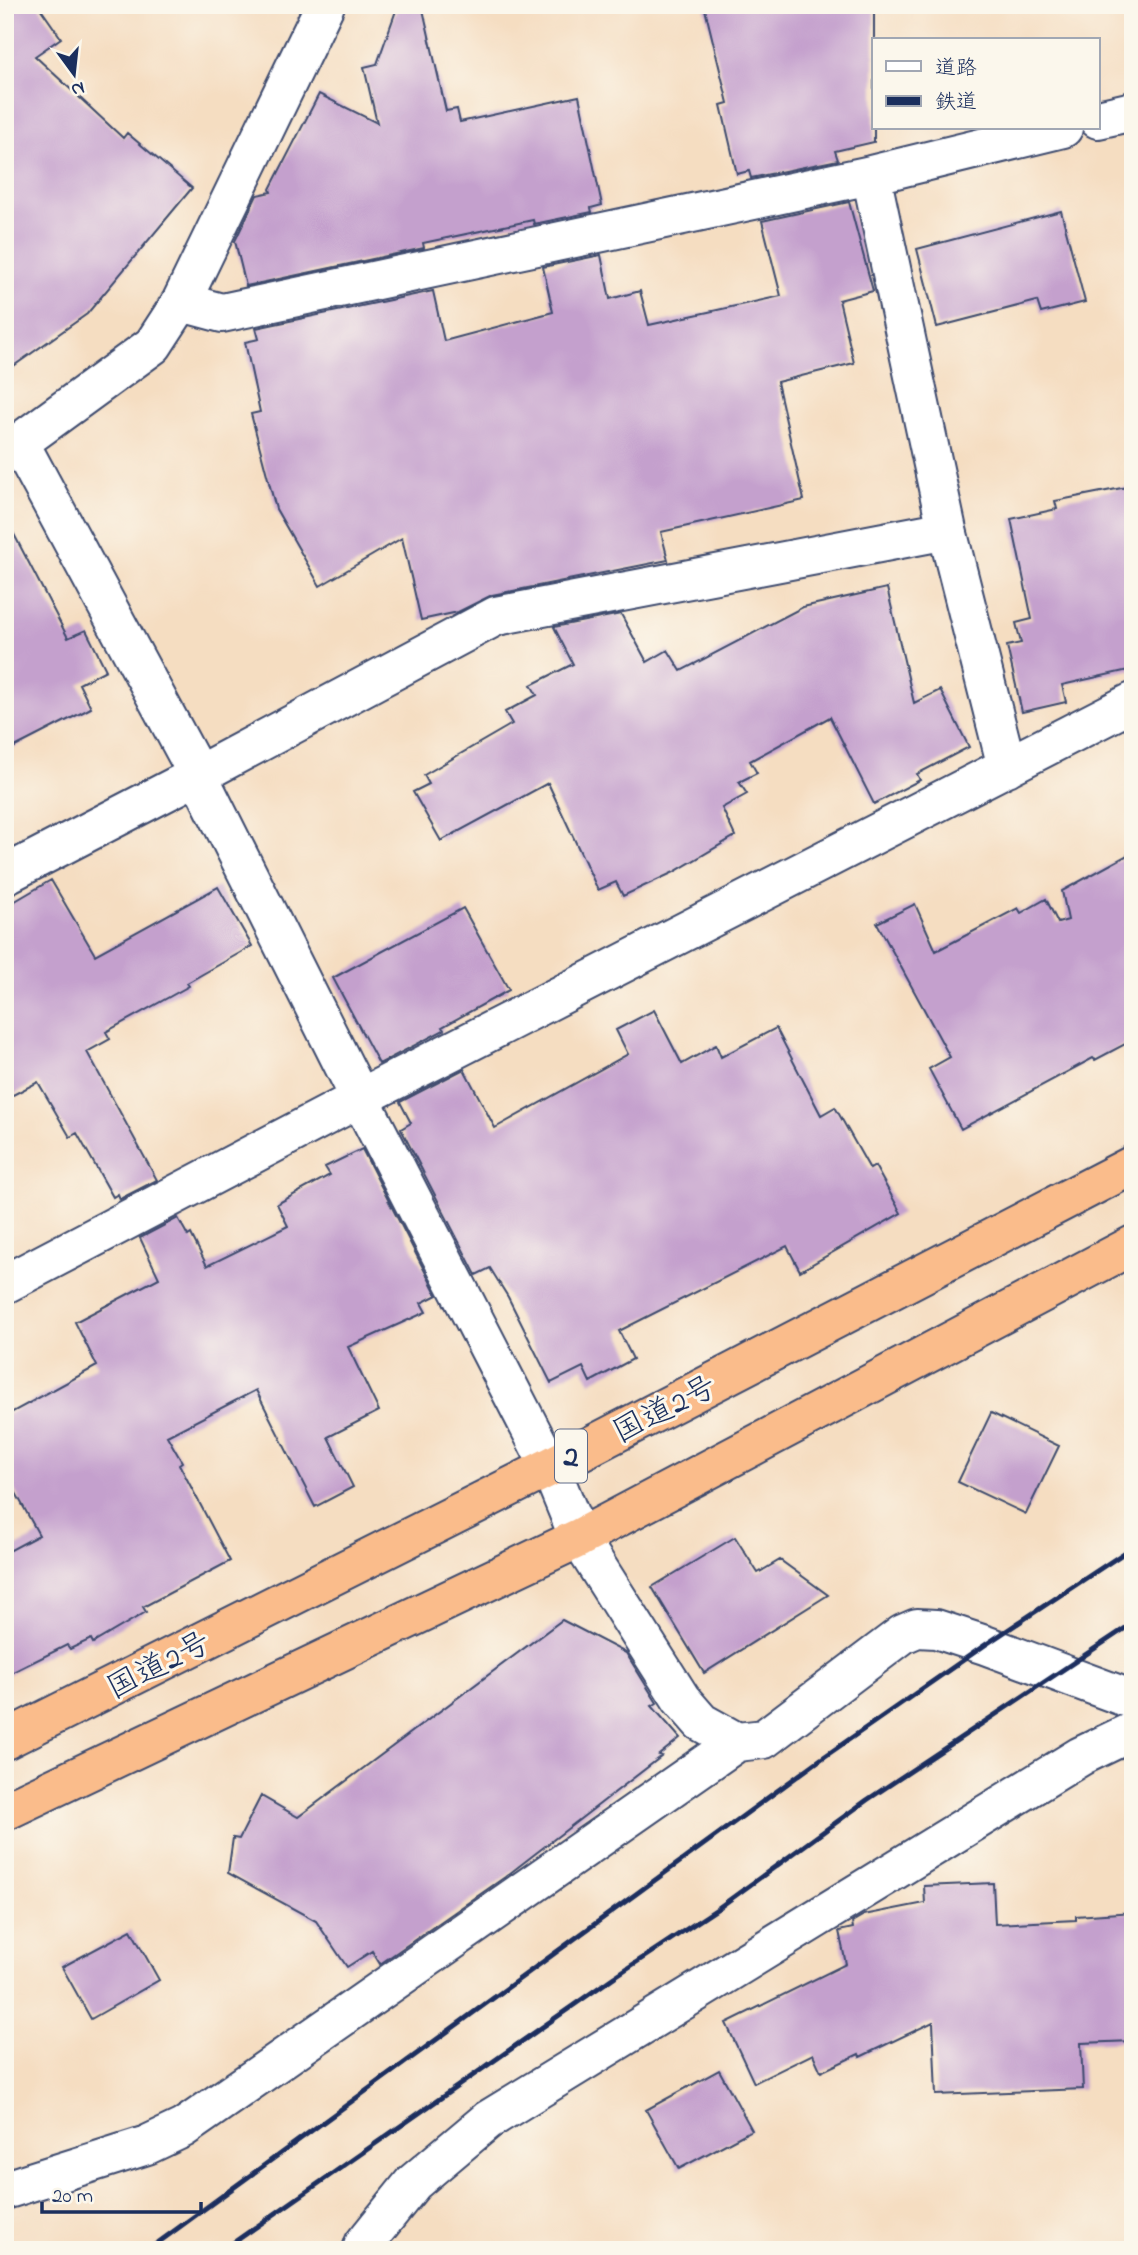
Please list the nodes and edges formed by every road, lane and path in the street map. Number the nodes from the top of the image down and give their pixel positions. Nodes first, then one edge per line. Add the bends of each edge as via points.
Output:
1 (325, 5) edge
2 (1133, 111) edge
3 (1100, 119) edge
4 (1055, 130) edge
5 (871, 175) junction
6 (181, 302) junction
7 (12, 449) edge
8 (947, 530) junction
9 (1133, 702) edge
10 (1007, 767) junction
11 (198, 775) junction
12 (5, 874) edge
13 (360, 1098) junction
14 (1133, 1165) edge
15 (1133, 1245) edge
16 (5, 1284) edge
17 (550, 1467) junction
18 (579, 1538) junction
19 (1133, 1700) edge
20 (1133, 1731) edge
21 (5, 1740) edge
22 (737, 1742) junction
23 (5, 1811) edge
24 (5, 2190) edge
25 (361, 2248) edge

1 - 6 street
2 - 3 street
4 - 5 street
5 - 6 street via 222,313
5 - 8 street
6 - 7 street via 153,345
7 - 11 street
8 - 10 street
8 - 11 street via 496,616
9 - 10 street
10 - 13 street
11 - 12 street
11 - 13 street
13 - 16 street
13 - 17 street
14 - 17 highway, 国道2号 / 2
15 - 18 highway, 国道2号 / 2
17 - 18 street
17 - 21 highway, 国道2号 / 2
18 - 22 street via 681,1699 701,1722
18 - 23 highway, 国道2号 / 2
19 - 22 street via 985,1645 936,1629 917,1628 764,1739
20 - 25 street via 1081,1756 488,2120 413,2183
22 - 24 street via 183,2128 147,2145

